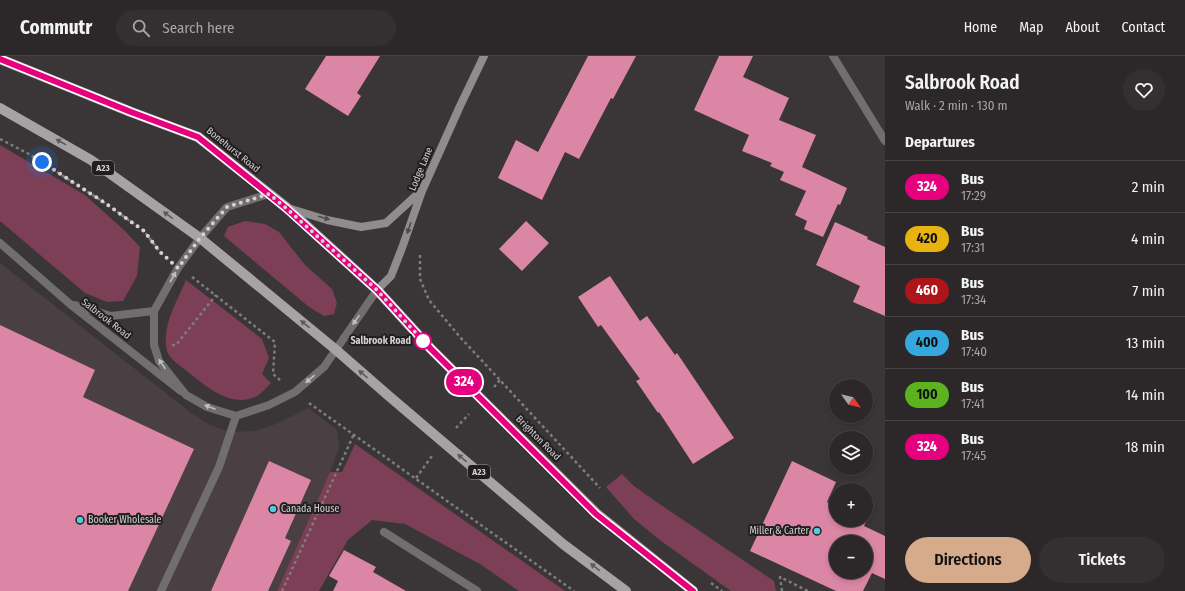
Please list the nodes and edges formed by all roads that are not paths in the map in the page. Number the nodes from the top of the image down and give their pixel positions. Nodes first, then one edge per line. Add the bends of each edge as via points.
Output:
1 (484, 56) edge
2 (833, 56) edge
3 (0, 59) edge
4 (0, 108) edge
5 (885, 141) edge
6 (422, 191) junction
7 (269, 194) junction
8 (286, 208) junction
9 (200, 238) junction
10 (0, 243) edge
11 (377, 290) junction
12 (70, 304) junction
13 (154, 311) junction
14 (335, 349) junction
15 (186, 395) junction
16 (236, 416) junction
17 (384, 532) dead end
18 (161, 591) edge
19 (477, 591) edge
20 (626, 591) edge
21 (693, 591) edge

1 - 6 street, Lodge Lane
2 - 5 street
3 - 7 main road, Bonehurst Road via 198,137
9 -> 4 main road, A23 via 91,160
8 -> 6 street via 361,227 386,223
6 -> 11 street, Lodge Lane via 391,276
7 - 8 main road, Bonehurst Road
7 - 9 street, Salbrook Road via 227,207
8 - 11 main road, Bonehurst Road
13 -> 9 street, Salbrook Road via 178,268
14 -> 9 main road, A23
10 - 12 street, Salbrook Road
11 -> 14 street
11 - 21 main road, Brighton Road via 431,349 596,514
12 - 13 street, Salbrook Road via 111,316
12 - 15 street, Salbrook Road
15 -> 13 street, Salbrook Road via 159,361 154,345
14 -> 16 street via 324,367 295,392 270,405
20 -> 14 main road, A23 via 563,544
16 -> 15 street, Salbrook Road via 208,407
16 - 18 street via 219,467
17 - 19 street

